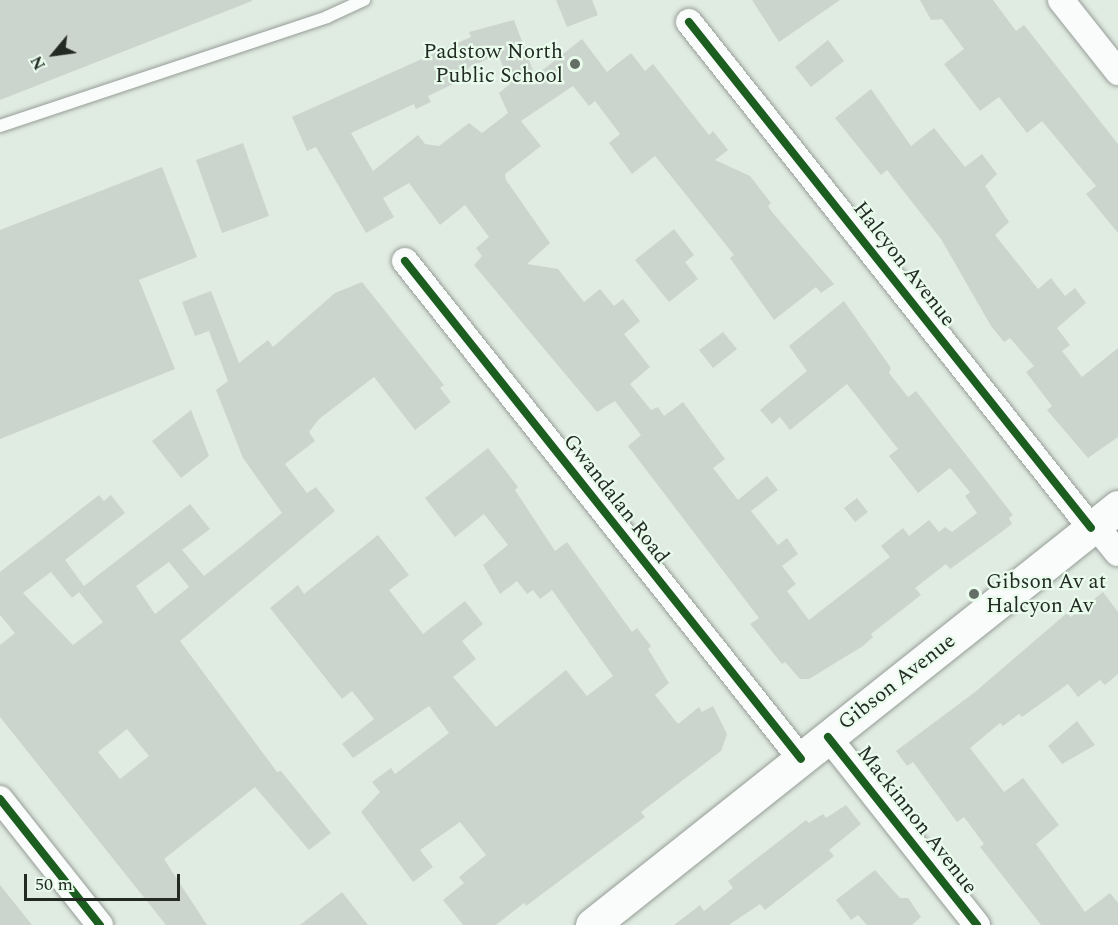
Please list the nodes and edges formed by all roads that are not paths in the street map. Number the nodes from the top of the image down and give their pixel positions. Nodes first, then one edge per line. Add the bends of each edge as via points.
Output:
1 (364, 0) edge
2 (1061, 0) edge
3 (689, 22) dead end
4 (1118, 72) edge
5 (0, 126) edge
6 (405, 261) dead end
7 (1102, 520) edge
8 (1118, 553) edge
9 (828, 737) junction
10 (801, 759) junction
11 (0, 799) edge
12 (602, 922) edge
13 (100, 925) edge
14 (977, 925) edge

1 - 5 lane via 327,17
2 - 4 street
3 - 7 street, Halcyon Avenue
6 - 10 street, Gwandalan Road
7 - 8 street, Halcyon Avenue
7 - 9 main road, Gibson Avenue
9 - 10 main road, Gibson Avenue
9 - 14 street, Mackinnon Avenue
10 - 12 main road, Gibson Avenue
11 - 13 street

